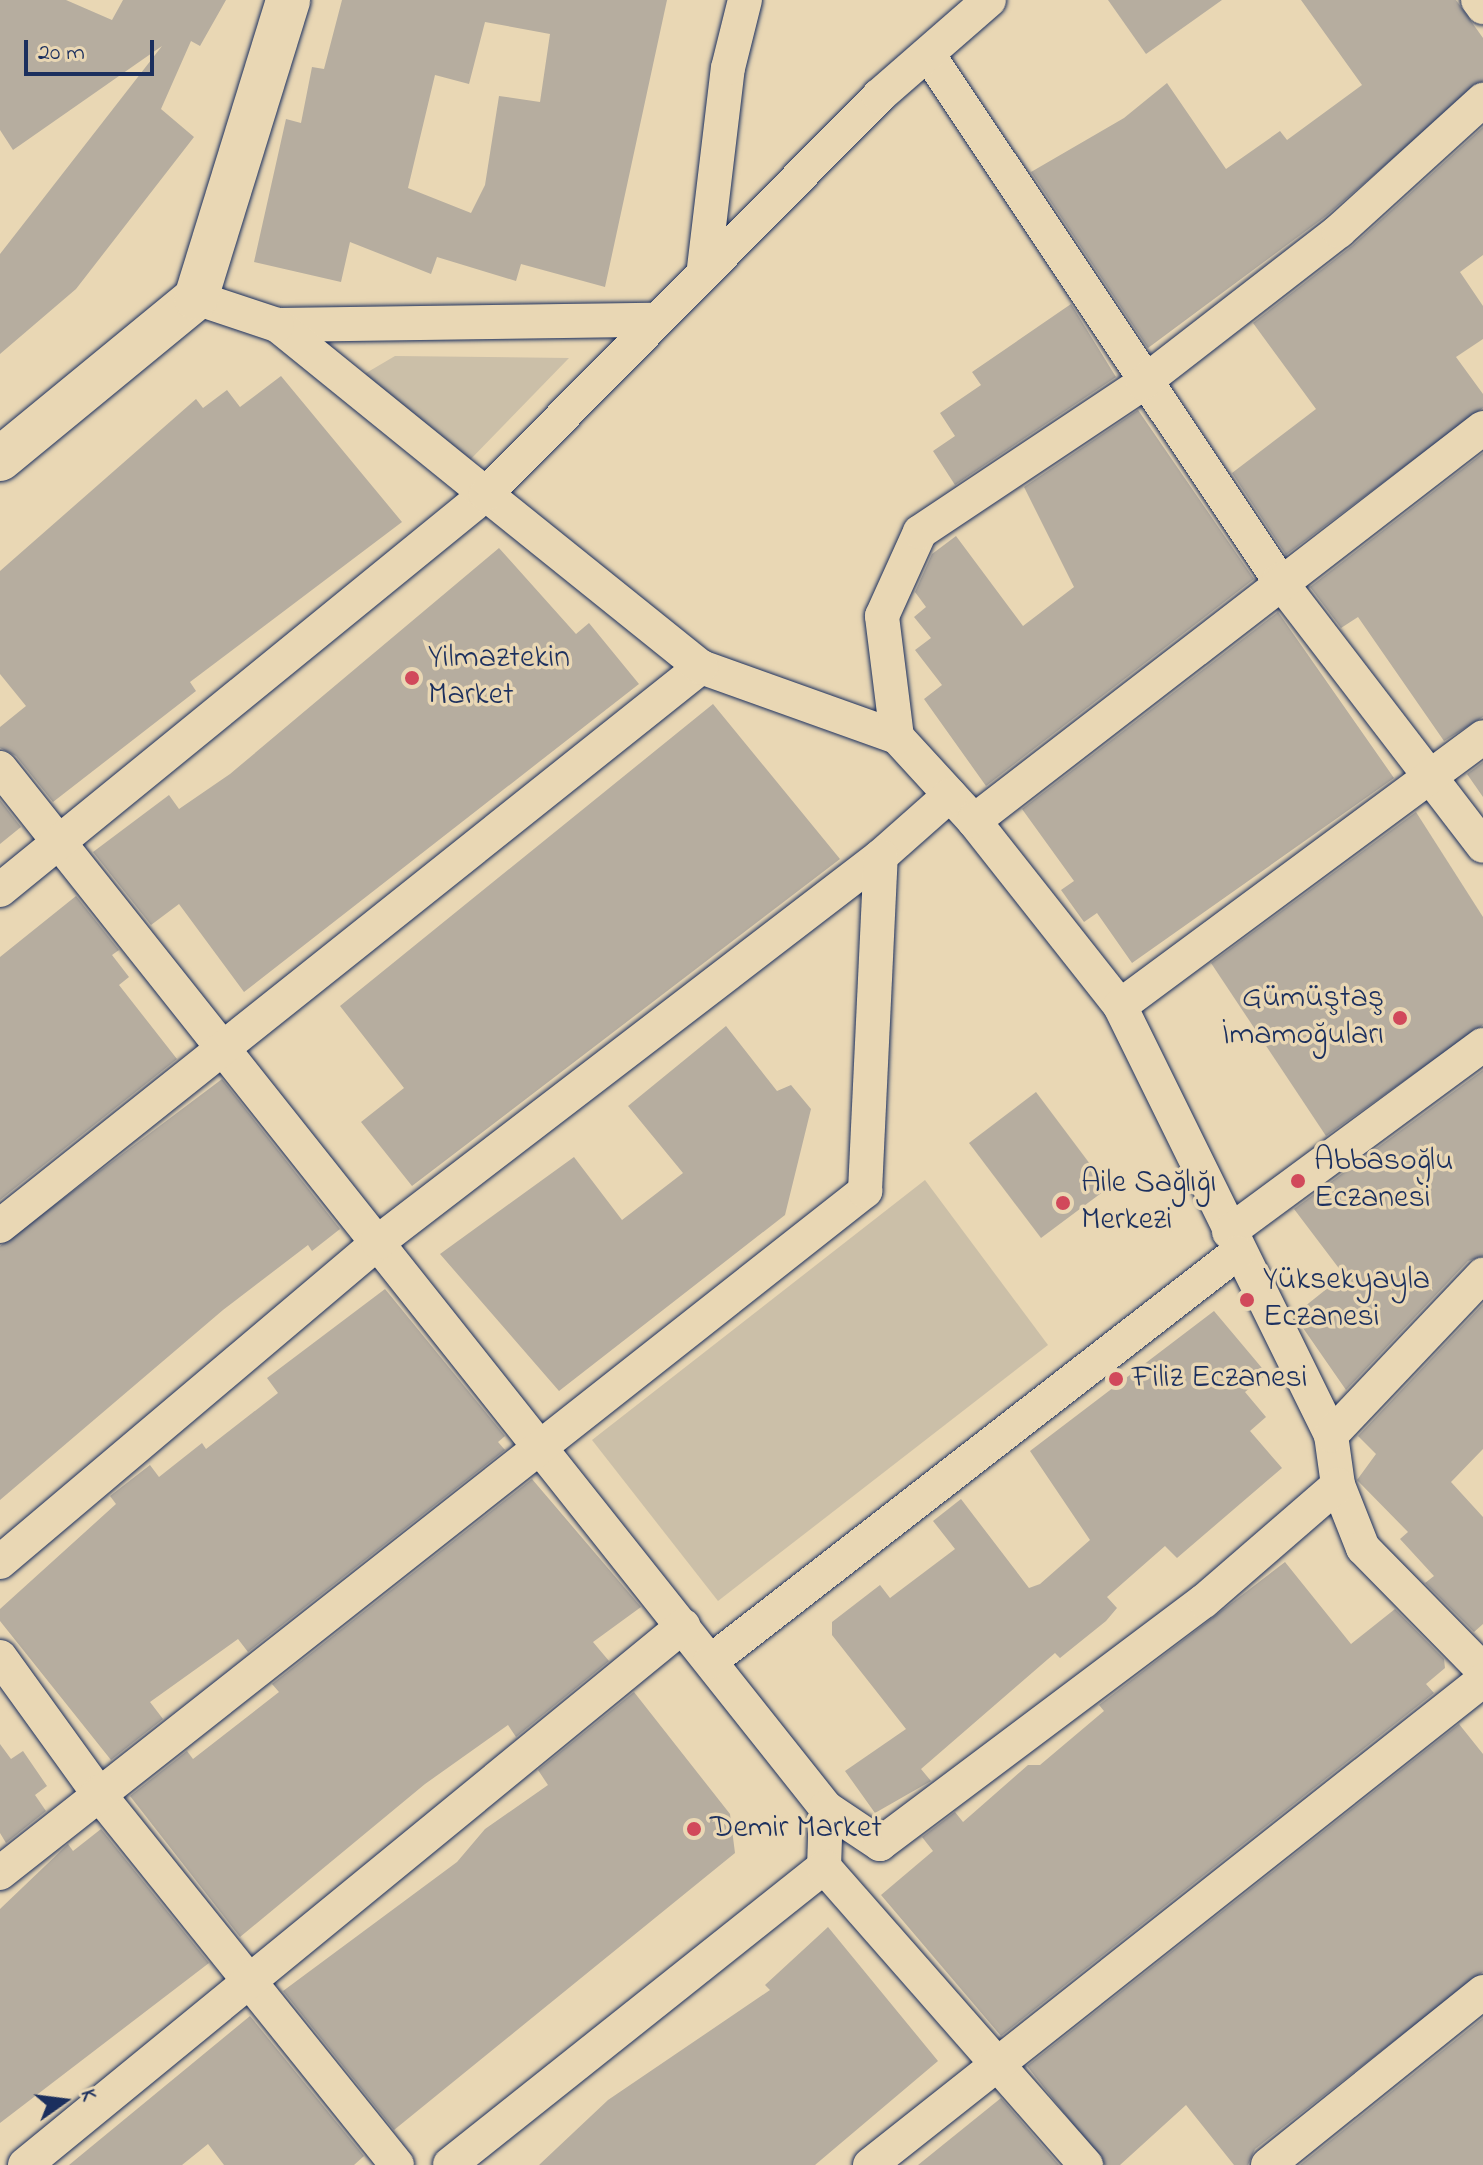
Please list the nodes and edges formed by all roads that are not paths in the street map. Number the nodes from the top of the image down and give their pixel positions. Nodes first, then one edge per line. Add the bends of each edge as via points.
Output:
1 (288, 0) edge
2 (745, 0) edge
3 (989, 0) edge
4 (1478, 0) edge
5 (1483, 7) edge
6 (928, 54) junction
7 (1483, 100) edge
8 (704, 268) junction
9 (196, 298) junction
10 (654, 320) junction
11 (277, 325) junction
12 (1143, 383) junction
13 (1483, 428) edge
14 (0, 459) edge
15 (486, 494) junction
16 (1279, 580) junction
17 (701, 667) junction
18 (897, 737) junction
19 (1483, 737) edge
20 (0, 768) edge
21 (1431, 777) junction
22 (950, 795) junction
23 (974, 821) junction
24 (59, 845) junction
25 (1483, 846) edge
26 (881, 856) junction
27 (0, 890) edge
28 (1120, 1006) junction
29 (1483, 1045) edge
30 (219, 1047) junction
31 (0, 1226) edge
32 (378, 1242) junction
33 (1233, 1242) junction
34 (1483, 1275) edge
35 (1331, 1435) junction
36 (542, 1443) junction
37 (1338, 1485) junction
38 (0, 1562) edge
39 (683, 1626) junction
40 (0, 1657) edge
41 (711, 1661) junction
42 (1480, 1663) edge
43 (98, 1793) junction
44 (826, 1808) junction
45 (824, 1867) junction
46 (0, 1873) edge
47 (248, 1983) junction
48 (1483, 1992) edge
49 (997, 2064) junction
50 (25, 2165) edge
51 (397, 2165) edge
52 (450, 2165) edge
53 (870, 2165) edge
54 (1086, 2165) edge
55 (1268, 2165) edge

1 - 9 street
2 - 8 street via 728,68
3 - 6 street
4 - 5 street
6 - 8 street
6 - 12 street
7 - 12 street via 1339,231
8 - 10 street
9 - 11 street
9 - 14 street
10 - 11 street
10 - 15 street
11 - 15 street
12 - 16 street
12 - 18 street via 920,532 882,616
13 - 16 street
15 - 17 street
15 - 24 street
16 - 21 street
16 - 23 street
17 - 18 street
17 - 30 street
18 - 22 street
19 - 21 street
20 - 24 street
21 - 25 street
21 - 28 street
22 - 23 street
22 - 26 street
23 - 28 street
24 - 27 street
24 - 30 street
26 - 32 street
26 - 36 street via 865,1191
28 - 33 street
29 - 33 street
30 - 31 street
30 - 32 street
32 - 36 street
32 - 38 street
33 - 35 street
33 - 41 street
34 - 35 street
35 - 37 street
36 - 39 street
36 - 43 street
37 - 42 street via 1363,1548
37 - 44 street via 1204,1601 880,1844
39 - 41 street
39 - 47 street
40 - 43 street
41 - 44 street
42 - 49 street
43 - 46 street
43 - 47 street
44 - 45 street
45 - 49 street
45 - 52 street
47 - 50 street
47 - 51 street
48 - 55 street
49 - 53 street
49 - 54 street

